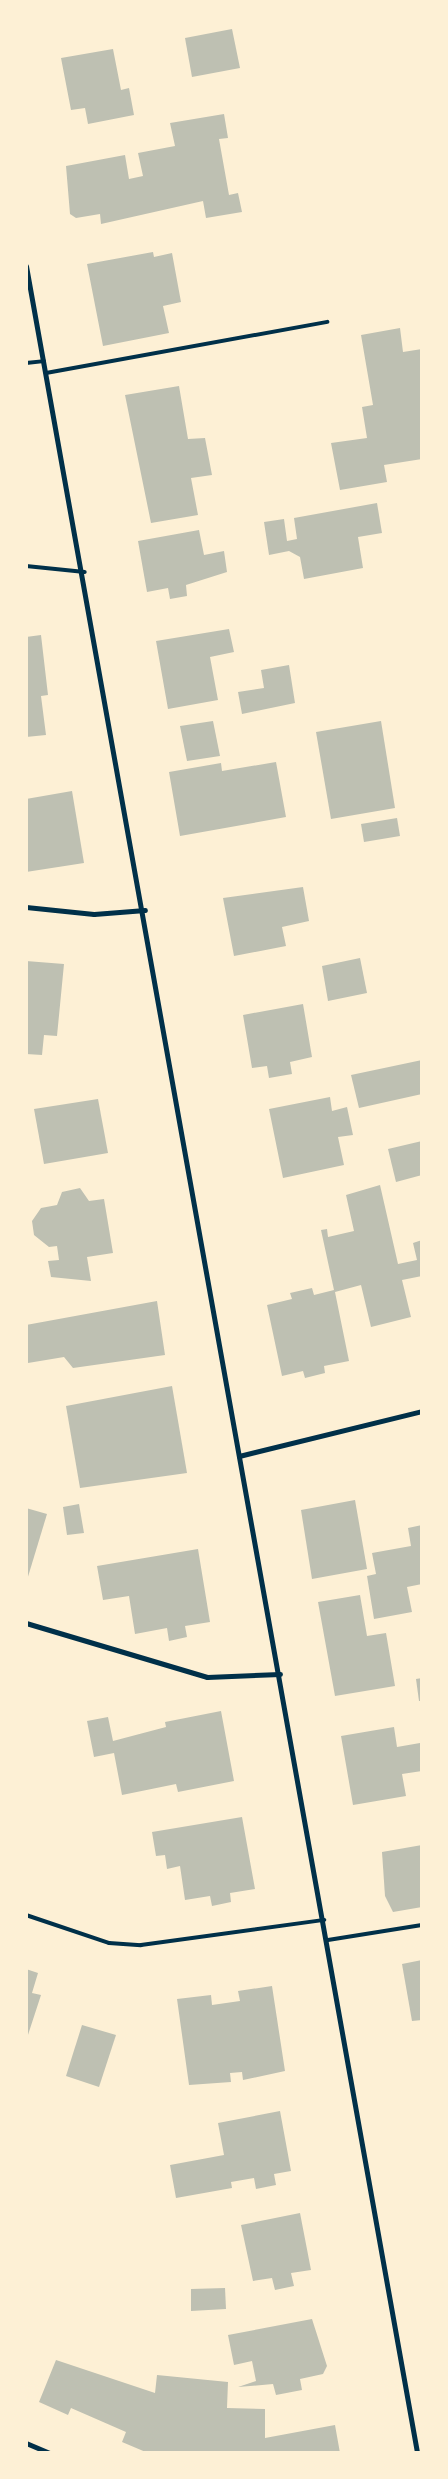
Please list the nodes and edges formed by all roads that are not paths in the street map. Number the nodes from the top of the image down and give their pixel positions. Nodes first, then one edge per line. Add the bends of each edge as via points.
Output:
1 (26, 266) edge
2 (327, 322) dead end
3 (44, 361) junction
4 (26, 363) edge
5 (46, 373) junction
6 (26, 566) edge
7 (84, 572) junction
8 (26, 907) edge
9 (145, 910) junction
10 (422, 1411) edge
11 (239, 1456) junction
12 (26, 1623) edge
13 (280, 1674) junction
14 (26, 1915) edge
15 (324, 1920) junction
16 (422, 1925) edge
17 (328, 1940) junction
18 (26, 2443) edge
19 (49, 2453) edge
20 (417, 2453) edge

1 - 3 street
2 - 5 lane
3 - 4 lane
3 - 5 street
5 - 7 street
6 - 7 lane
7 - 9 street
8 - 9 street via 94,914
9 - 11 street
10 - 11 street
11 - 13 street
12 - 13 street via 208,1677
13 - 15 street
14 - 15 lane via 109,1943 141,1946
15 - 17 street
16 - 17 lane
17 - 20 street
18 - 19 street

